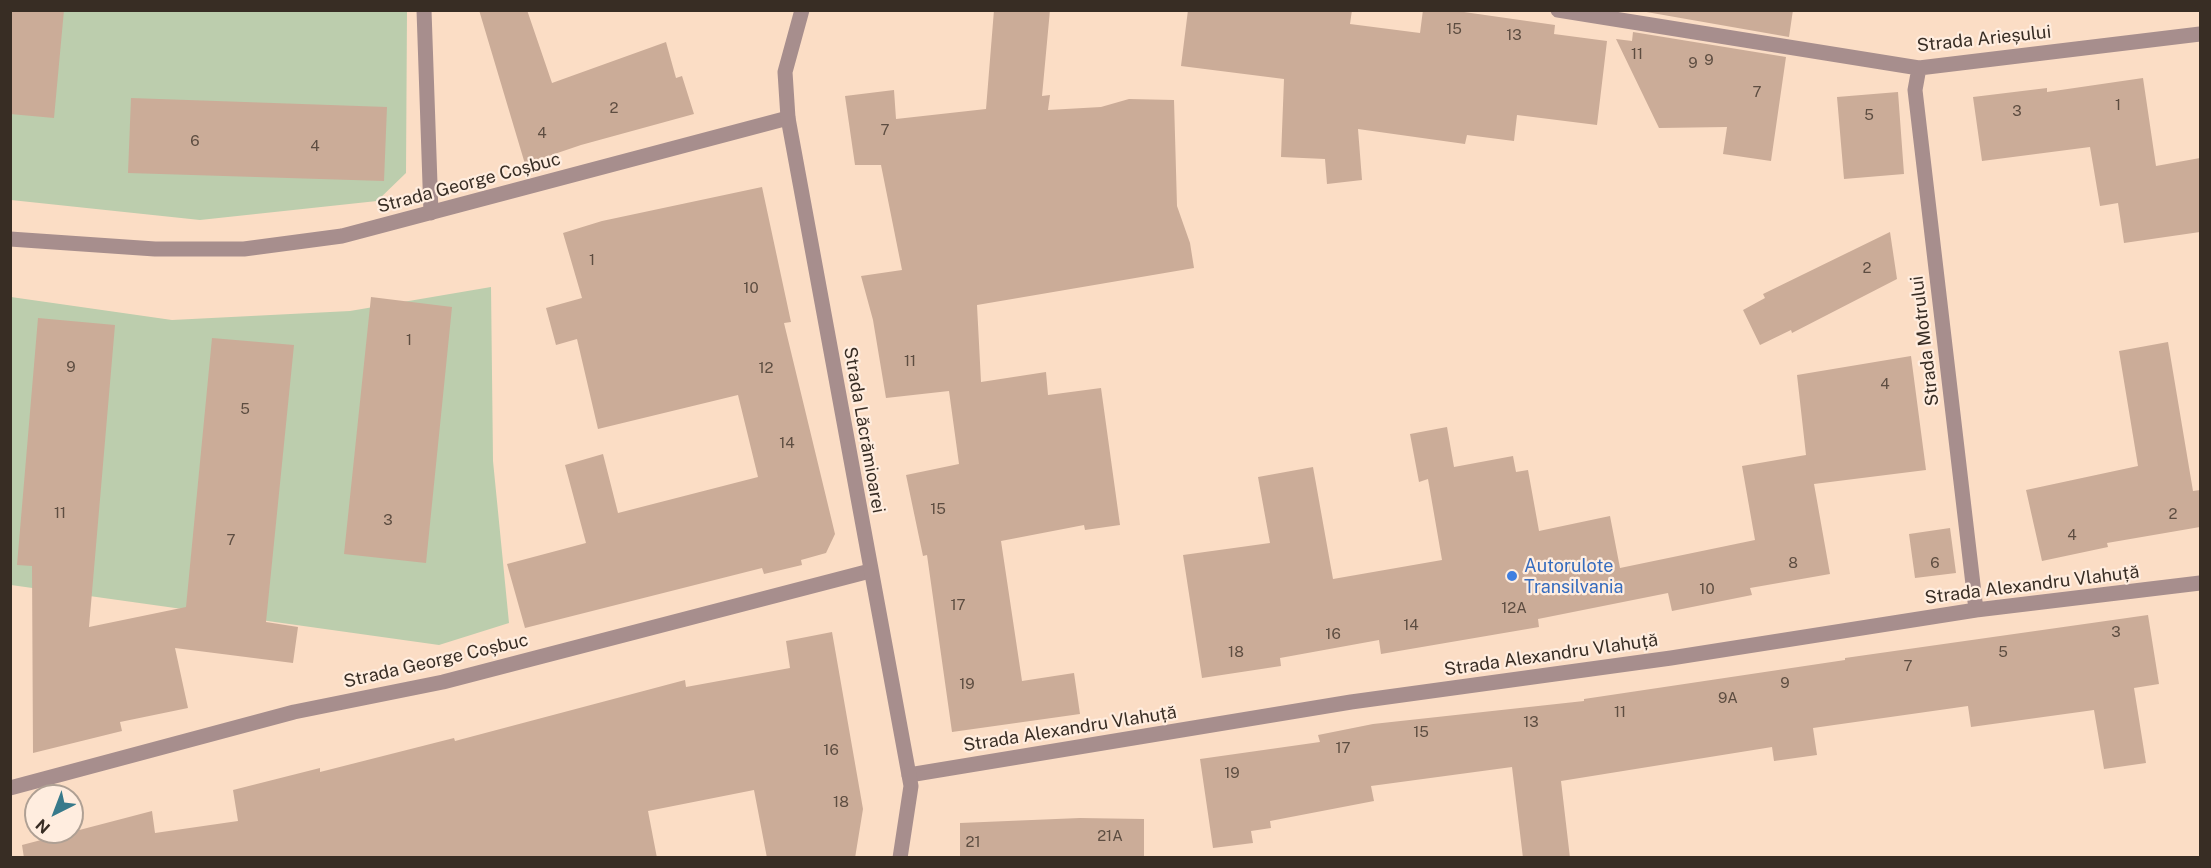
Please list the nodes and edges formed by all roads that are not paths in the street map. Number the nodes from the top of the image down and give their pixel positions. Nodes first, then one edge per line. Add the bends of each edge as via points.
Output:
1 (424, 10) edge
2 (802, 10) edge
3 (1558, 10) edge
4 (2200, 34) edge
5 (1919, 68) junction
6 (788, 118) junction
7 (430, 213) junction
8 (10, 239) edge
9 (870, 571) junction
10 (2200, 583) edge
11 (1976, 610) junction
12 (909, 775) junction
13 (10, 788) edge
14 (900, 858) edge

1 - 7 street
2 - 6 street, Strada Lăcrămioarei via 785,72
3 - 5 street, Strada Arieșului
4 - 5 street, Strada Arieșului
5 - 11 street, Strada Motrului via 1915,90
6 - 7 street, Strada George Coșbuc
6 - 9 street, Strada Lăcrămioarei
7 - 8 street, Strada George Coșbuc via 342,236 244,249 155,249
9 - 12 street, Strada Lăcrămioarei
9 - 13 street, Strada George Coșbuc via 443,682 294,712
10 - 11 street, Strada Alexandru Vlahuță
11 - 12 street, Strada Alexandru Vlahuță via 1671,658 1351,702
12 - 14 street, Strada Lăcrămioarei via 911,786

